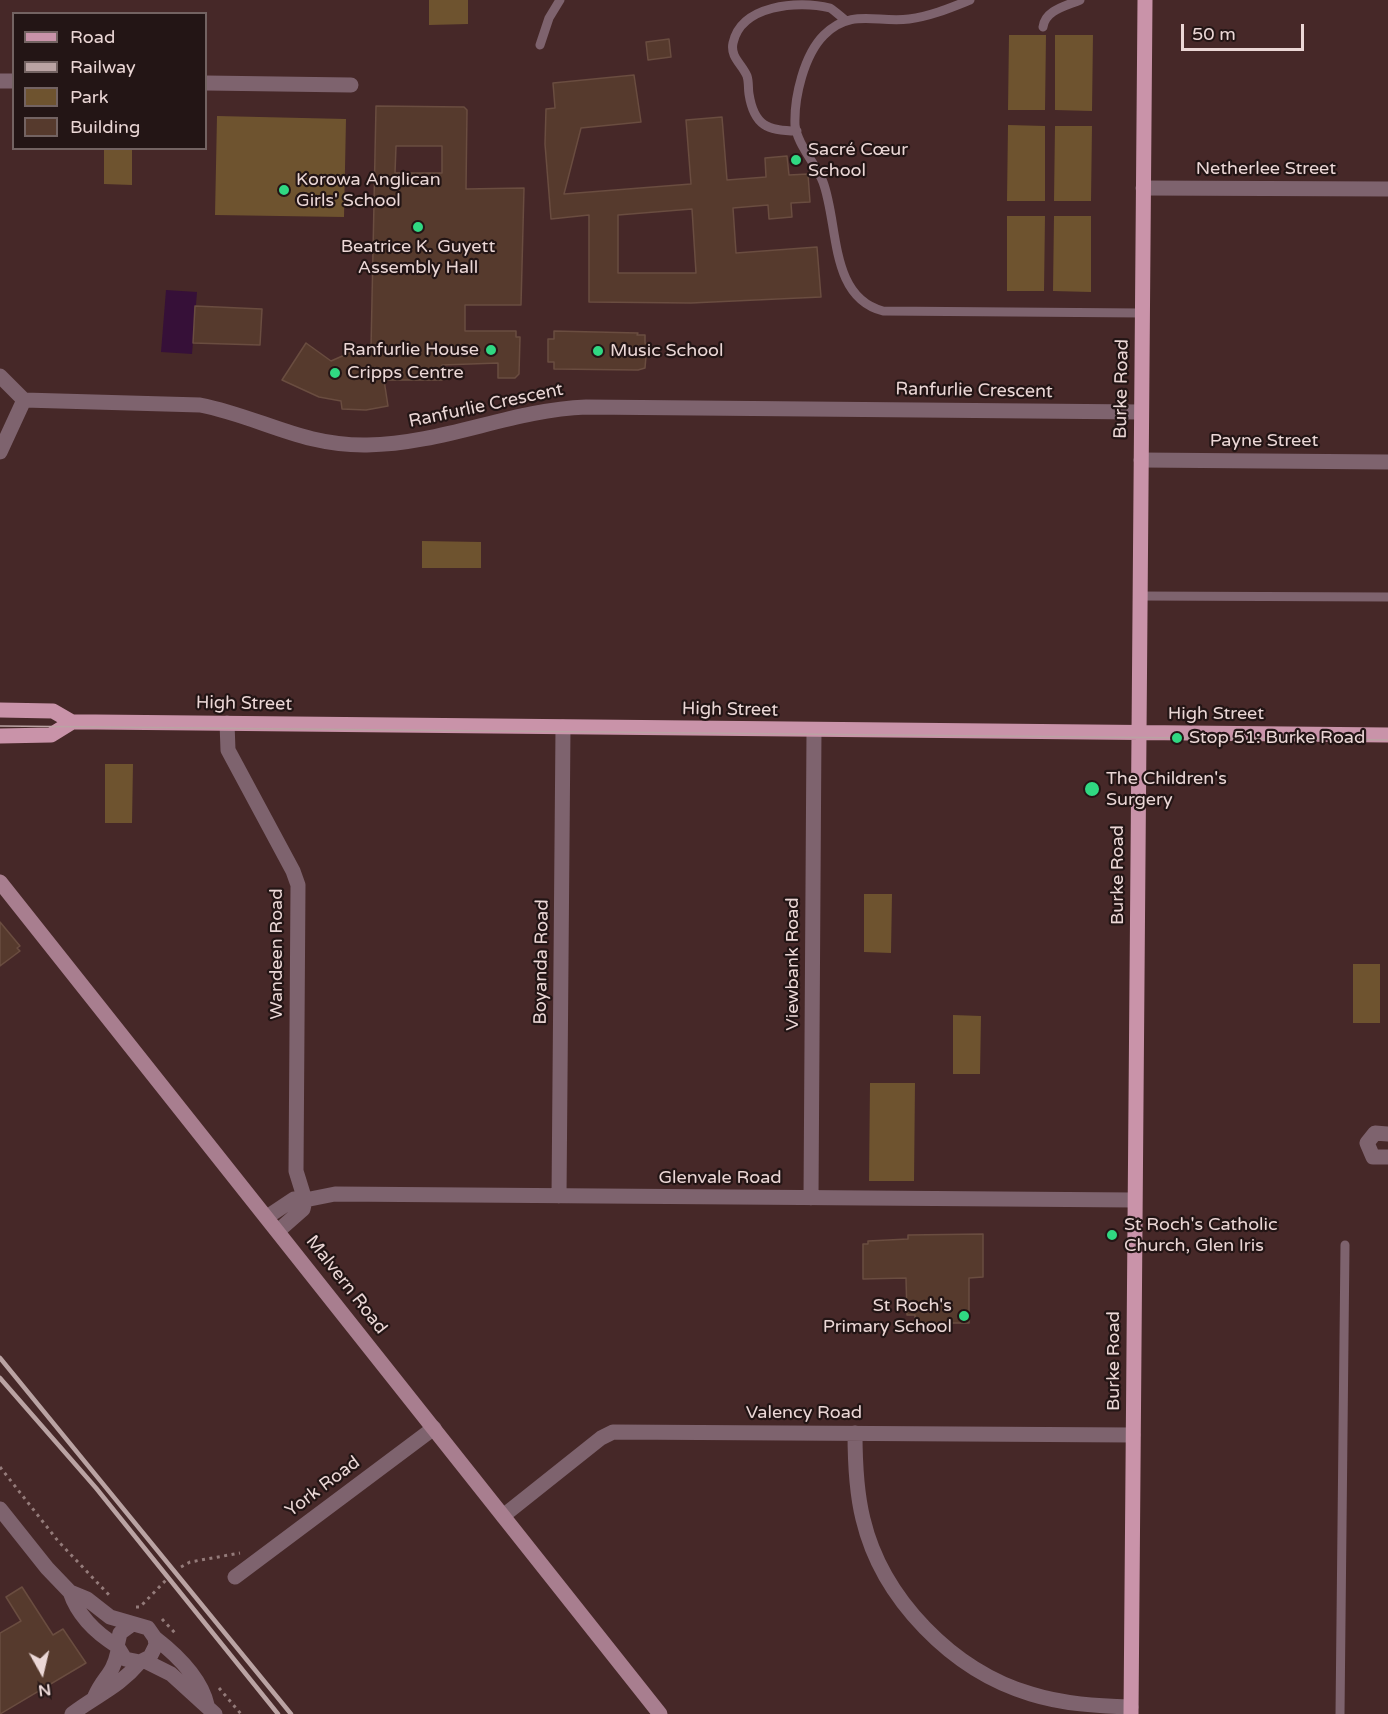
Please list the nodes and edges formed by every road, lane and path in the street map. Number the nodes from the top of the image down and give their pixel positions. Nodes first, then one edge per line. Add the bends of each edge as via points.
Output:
1 (560, 0) edge
2 (970, 0) edge
3 (1080, 0) edge
4 (1145, 0) edge
5 (775, 3) edge
6 (844, 19) junction
7 (1043, 27) dead end
8 (540, 45) dead end
9 (207, 83) edge
10 (351, 85) dead end
11 (797, 131) junction
12 (1143, 188) junction
13 (1388, 189) edge
14 (1142, 313) junction
15 (0, 375) edge
16 (24, 400) junction
17 (1141, 412) junction
18 (0, 452) edge
19 (1141, 460) junction
20 (1388, 462) edge
21 (1139, 596) junction
22 (1388, 597) edge
23 (0, 710) edge
24 (72, 722) junction
25 (227, 723) junction
26 (563, 727) junction
27 (814, 730) junction
28 (1139, 733) junction
29 (1388, 735) edge
30 (0, 736) edge
31 (0, 882) edge
32 (1388, 1134) edge
33 (1388, 1157) edge
34 (560, 1196) junction
35 (811, 1198) junction
36 (305, 1200) junction
37 (1134, 1200) junction
38 (267, 1217) junction
39 (278, 1232) junction
40 (1345, 1245) dead end
41 (434, 1428) junction
42 (855, 1433) junction
43 (1133, 1435) junction
44 (0, 1467) edge
45 (0, 1509) edge
46 (503, 1516) junction
47 (263, 1556) junction
48 (182, 1567) dead end
49 (235, 1577) dead end
50 (167, 1579) dead end
51 (95, 1580) dead end
52 (70, 1592) junction
53 (140, 1607) dead end
54 (131, 1625) junction
55 (155, 1638) junction
56 (118, 1648) junction
57 (142, 1662) junction
58 (95, 1696) junction
59 (211, 1710) edge
60 (1131, 1710) edge
61 (658, 1713) edge
62 (72, 1714) edge
63 (1340, 1714) edge

1 - 8 lane
2 - 6 lane via 910,19
3 - 7 lane via 1053,11
4 - 12 main road, Burke Road
5 - 6 lane via 822,6
5 - 11 lane via 744,24 735,34 732,49 747,77 749,96 763,124 770,130
6 - 11 lane via 823,36 806,62 798,99
9 - 10 street
11 - 14 lane via 825,188 844,274 854,294 875,309
12 - 13 street, Netherlee Street
12 - 14 main road, Burke Road
14 - 17 main road, Burke Road
15 - 16 street
16 - 17 street, Ranfurlie Crescent via 191,404 219,409 313,441 367,445 436,438 524,414 586,407
16 - 18 street
17 - 19 main road, Burke Road
19 - 20 street, Payne Street
19 - 21 main road, Burke Road
21 - 22 lane
21 - 28 main road, Burke Road
23 - 24 main road, High Street via 53,711
24 - 25 main road, High Street
24 - 30 main road, High Street via 51,735
25 - 26 main road, High Street
25 - 36 street, Wandeen Road via 228,750 298,885 296,1170
26 - 27 main road, High Street
26 - 34 street, Boyanda Road
27 - 28 main road, High Street
27 - 35 street, Viewbank Road
28 - 29 main road, High Street
28 - 37 main road, Burke Road
31 - 38 main road, Malvern Road
32 - 33 street via 1375,1133 1367,1147 1377,1159
34 - 35 street, Glenvale Road
34 - 36 street, Glenvale Road via 335,1194
35 - 37 street, Glenvale Road
36 - 38 street, Glenvale Road via 294,1199
36 - 39 street via 303,1209
37 - 43 main road, Burke Road
38 - 39 main road, Malvern Road
39 - 41 main road, Malvern Road
40 - 63 lane
41 - 46 main road, Malvern Road
41 - 47 street, York Road
42 - 43 street, Valency Road
42 - 46 street, Valency Road via 613,1432
42 - 60 street via 855,1472 869,1538 889,1581 930,1633 982,1674 1029,1694
43 - 60 main road, Burke Road
44 - 51 path via 58,1541
45 - 52 street
46 - 61 main road, Malvern Road
47 - 48 path via 238,1553
47 - 49 street, York Road
50 - 53 path
52 - 54 street
52 - 56 street via 76,1609
54 - 55 street via 148,1628
54 - 56 street via 120,1633
55 - 57 street via 154,1652
55 - 59 street via 171,1650 204,1690
56 - 57 street via 130,1662
56 - 58 street via 114,1669
57 - 58 street via 123,1682
57 - 59 street via 165,1670
58 - 62 street

